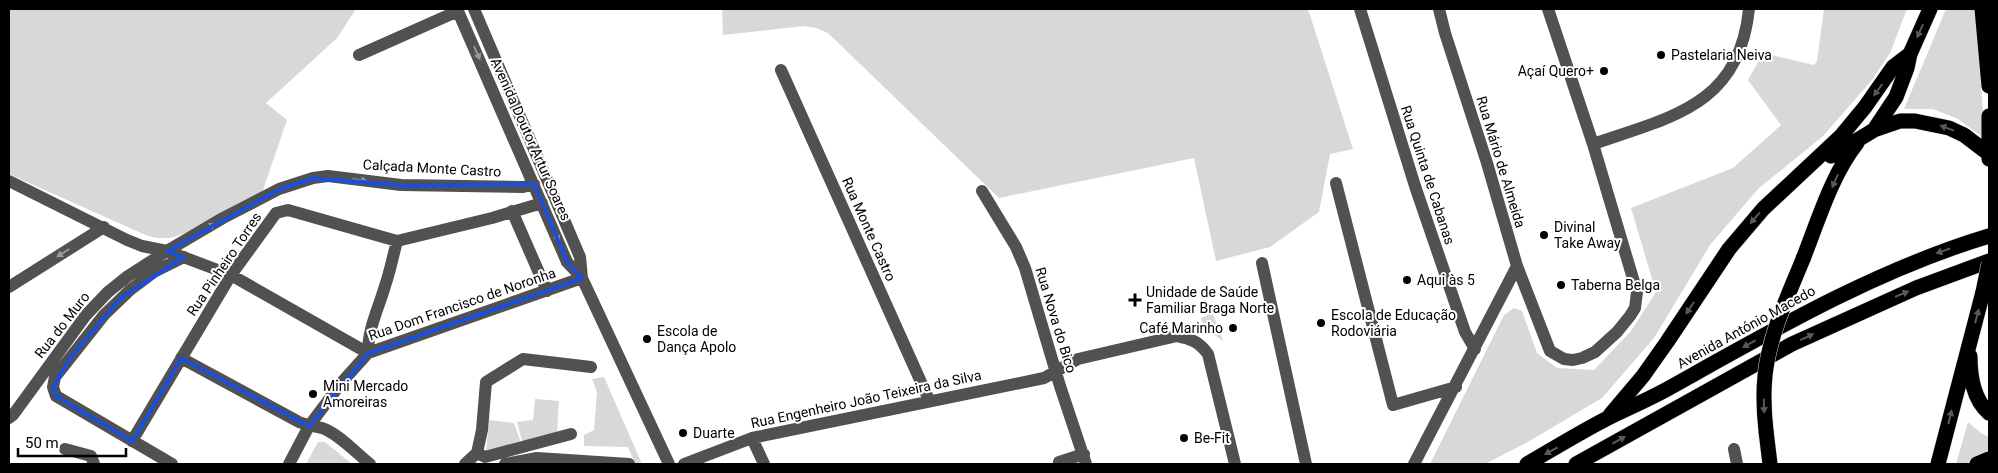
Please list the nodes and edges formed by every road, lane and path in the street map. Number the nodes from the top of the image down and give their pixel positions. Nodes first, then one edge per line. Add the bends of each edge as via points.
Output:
1 (474, 9) edge
2 (1360, 9) edge
3 (1439, 9) edge
4 (1548, 9) edge
5 (1749, 9) edge
6 (1930, 9) edge
7 (1982, 9) edge
8 (458, 10) edge
9 (1910, 54) junction
10 (359, 55) dead end
11 (781, 70) dead end
12 (1989, 86) edge
13 (1989, 116) edge
14 (1874, 130) junction
15 (1860, 140) junction
16 (1593, 144) junction
17 (1989, 157) edge
18 (9, 181) edge
19 (1336, 183) dead end
20 (534, 184) junction
21 (1791, 185) junction
22 (982, 191) dead end
23 (542, 203) junction
24 (512, 211) junction
25 (104, 227) junction
26 (1989, 236) edge
27 (397, 241) junction
28 (167, 251) junction
29 (184, 257) junction
30 (1262, 263) dead end
31 (1986, 264) edge
32 (1517, 266) junction
33 (231, 275) junction
34 (582, 278) junction
35 (9, 287) edge
36 (547, 291) junction
37 (1971, 340) junction
38 (1475, 349) junction
39 (368, 353) junction
40 (180, 358) junction
41 (591, 366) dead end
42 (1056, 371) junction
43 (1456, 387) junction
44 (930, 400) junction
45 (1989, 414) edge
46 (9, 418) edge
47 (1606, 420) junction
48 (309, 426) junction
49 (571, 434) dead end
50 (752, 438) junction
51 (132, 441) junction
52 (65, 449) dead end
53 (1734, 449) dead end
54 (477, 453) junction
55 (1989, 458) edge
56 (1085, 459) edge
57 (1059, 462) dead end
58 (94, 464) edge
59 (172, 464) edge
60 (289, 464) edge
61 (370, 464) edge
62 (465, 464) edge
63 (506, 464) edge
64 (629, 464) edge
65 (669, 464) edge
66 (684, 464) edge
67 (764, 464) edge
68 (1235, 464) edge
69 (1306, 464) edge
70 (1414, 464) edge
71 (1527, 464) edge
72 (1576, 464) edge
73 (1737, 464) edge
74 (1770, 464) edge
75 (1938, 464) edge
76 (1978, 464) edge

1 - 34 street, Avenida Doutor Artur Soares via 580,257
2 - 38 street, Rua Quinta de Cabanas via 1415,186 1465,332
3 - 32 street, Rua Mário de Almeida
4 - 16 street, Rua Mário de Almeida
5 - 16 street via 1738,55 1723,80 1698,103 1675,116
6 -> 9 highway
7 - 12 highway
8 - 10 street
8 -> 20 street, Avenida Doutor Artur Soares
9 - 14 highway via 1896,96
9 -> 21 highway via 1894,67 1841,136
11 - 44 street, Rua Monte Castro
13 - 17 highway
14 - 15 highway
17 -> 14 highway via 1964,136 1931,123 1900,121
15 - 21 highway via 1846,146
15 -> 74 highway, bridge via 1847,155 1779,319 1769,354 1764,391
16 - 32 street, Rua Mário de Almeida via 1637,292 1635,308 1623,325 1595,352 1582,358 1564,359 1550,351
18 - 25 street
19 - 43 street via 1393,404
20 - 23 street, Avenida Doutor Artur Soares
28 -> 20 street, Calçada Monte Castro via 279,189 313,178 328,176 401,185 523,188
21 -> 47 highway via 1763,209 1729,248 1652,362
22 - 42 street, Rua Nova do Bico via 1026,268
23 - 24 street, Rua Pinheiro Torres
23 -> 34 street, Avenida Doutor Artur Soares via 567,262
24 - 27 street, Rua Pinheiro Torres
24 - 36 street
25 - 28 street via 142,246
25 -> 35 street
26 -> 47 highway, Avenida António Macedo via 1934,254 1850,290
27 - 33 street, Rua Pinheiro Torres via 288,210 276,213
27 - 39 street via 386,286 370,326
28 - 29 street
28 - 46 street, Rua do Muro via 115,287 86,315
29 - 33 street
29 - 51 street via 143,280 120,298 56,377 56,396
30 - 69 street
37 -> 31 highway, bridge
72 -> 31 highway via 1792,344 1916,288
32 - 38 street
33 - 39 street
33 - 40 street, Rua Pinheiro Torres
34 - 36 street, Rua Dom Francisco de Noronha
34 - 65 street, Avenida Doutor Artur Soares
36 - 39 street, Rua Dom Francisco de Noronha
37 - 45 highway via 1972,385
75 -> 37 highway
38 - 43 street
39 - 48 street, Rua Dom Francisco de Noronha
40 - 48 street
40 - 51 street, Rua Pinheiro Torres
41 - 54 street via 523,359 486,382
42 - 44 street, Rua Engenheiro João Teixeira da Silva via 1044,378
42 - 56 street, Rua Nova do Bico
42 - 68 street, Rua Engenheiro João Teixeira da Silva via 1078,359 1177,336 1192,339 1201,344 1208,354
43 - 70 street
44 - 50 street, Rua Engenheiro João Teixeira da Silva
47 -> 71 highway, Avenida António Macedo
48 - 60 street, Rua Dom Francisco de Noronha
48 - 61 street via 333,434
49 - 54 street via 484,457
50 - 66 street, Rua Engenheiro João Teixeira da Silva
50 - 67 street
51 - 59 street
52 - 58 street via 91,456
53 - 73 street
54 - 62 street
55 - 76 highway
56 - 57 street
63 - 64 street via 537,458

